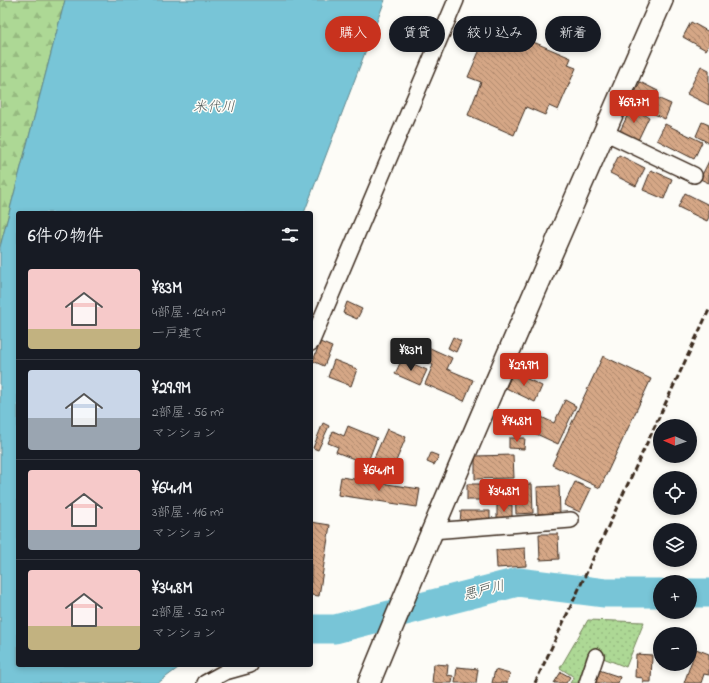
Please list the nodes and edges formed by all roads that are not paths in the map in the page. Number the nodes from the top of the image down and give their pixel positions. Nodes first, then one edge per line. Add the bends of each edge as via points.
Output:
1 (456, 0) edge
2 (662, 0) edge
3 (604, 132) junction
4 (694, 175) dead end
5 (313, 338) edge
6 (571, 520) dead end
7 (432, 531) junction
8 (596, 656) dead end
9 (243, 667) edge
10 (205, 683) edge
11 (369, 683) edge
12 (587, 683) edge

1 - 5 street
2 - 3 street
3 - 4 street
3 - 7 street
6 - 7 street
7 - 11 street
8 - 12 street
9 - 10 street via 225,672

